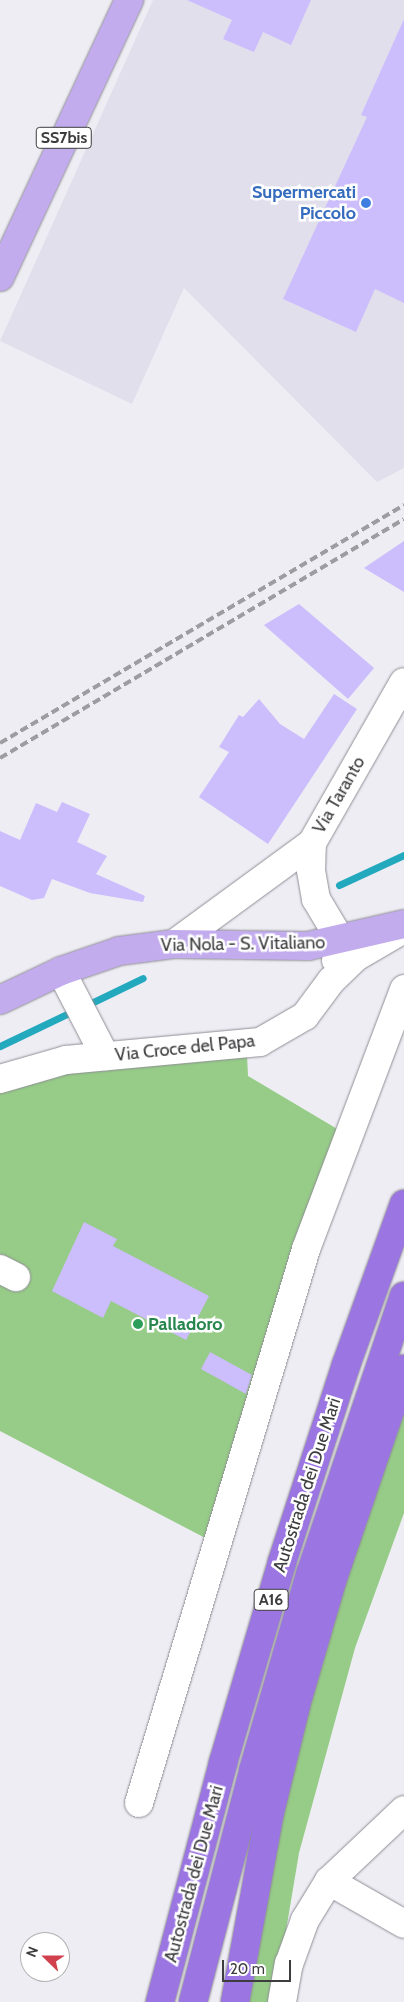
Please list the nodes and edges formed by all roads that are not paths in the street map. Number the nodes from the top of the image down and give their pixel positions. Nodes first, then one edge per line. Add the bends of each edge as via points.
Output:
1 (129, 0) edge
2 (0, 277) edge
3 (404, 682) edge
4 (312, 843) junction
5 (404, 924) edge
6 (404, 929) edge
7 (340, 941) junction
8 (174, 944) junction
9 (61, 971) junction
10 (331, 982) junction
11 (404, 988) edge
12 (0, 1000) edge
13 (105, 1056) junction
14 (0, 1079) edge
15 (404, 1204) edge
16 (404, 1296) edge
17 (404, 1369) edge
18 (139, 1803) dead end
19 (404, 1810) edge
20 (329, 1881) junction
21 (404, 1924) edge
22 (160, 2002) edge
23 (193, 2002) edge
24 (235, 2002) edge
25 (282, 2002) edge

1 - 2 main road, SS7bis
3 - 4 street, Via Taranto
4 - 7 street, Via Taranto via 311,870 316,899
4 - 8 street
5 - 7 main road, Via Nola - S. Vitaliano
6 - 10 street, Via Croce del Papa via 356,957
7 - 8 main road, Via Nola - S. Vitaliano via 308,946
7 - 10 street, Via Croce del Papa
8 - 9 main road, Via Nola - S. Vitaliano via 119,951
9 - 12 main road, Via Nola - S. Vitaliano
9 - 13 street, Via Croce del Papa
10 - 13 street, Via Croce del Papa via 305,1016 260,1042
11 - 18 street via 306,1249
13 - 14 street, Via Croce del Papa via 66,1060
15 - 22 highway, Autostrada dei Due Mari / A16 via 346,1365 282,1562 223,1763
16 - 23 highway, Autostrada dei Due Mari / A16 via 311,1572 253,1771
17 - 24 highway via 332,1582 296,1705 270,1812
19 - 20 street
20 - 21 street
20 - 25 street via 305,1920 289,1964

